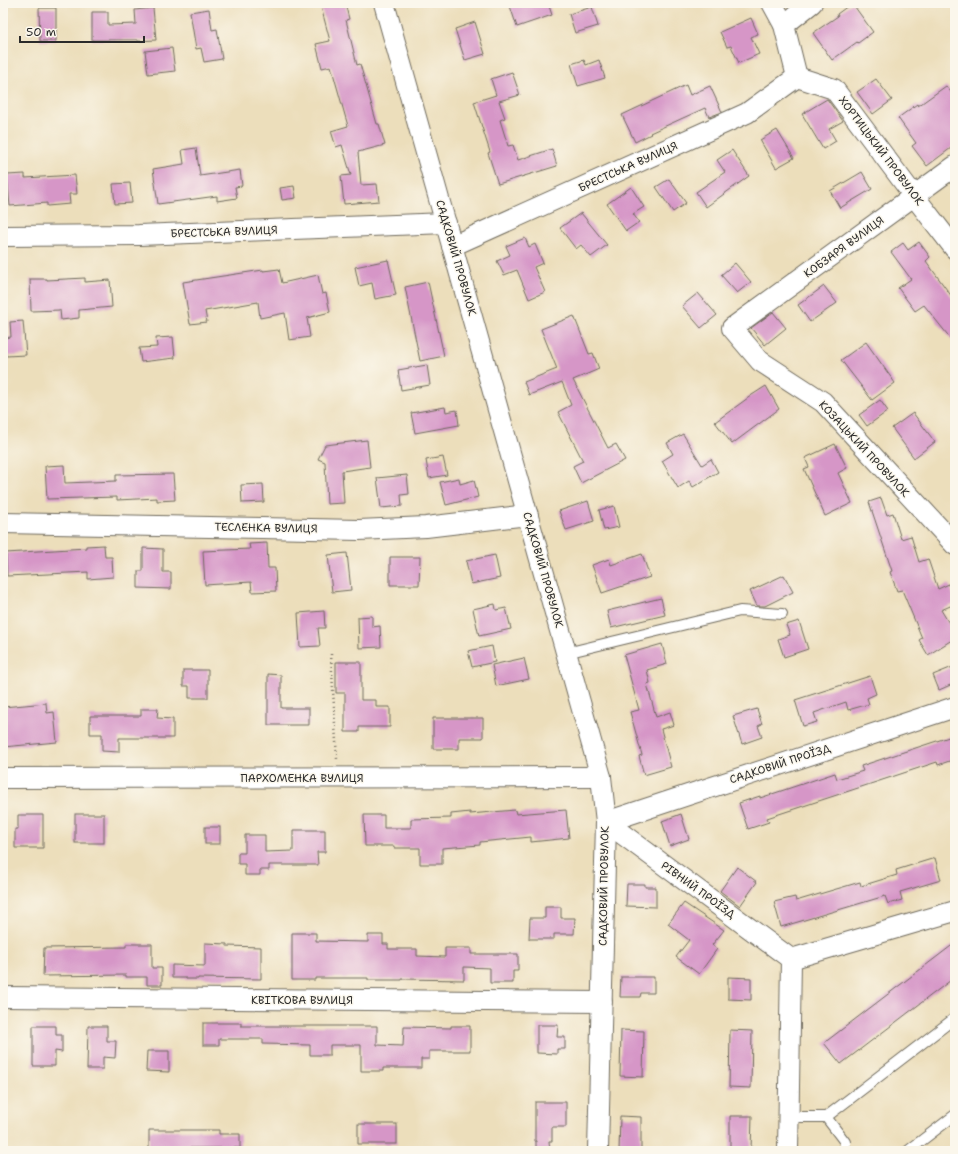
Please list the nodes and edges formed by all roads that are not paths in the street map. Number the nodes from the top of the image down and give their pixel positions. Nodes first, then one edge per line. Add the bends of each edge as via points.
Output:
1 (384, 3) edge
2 (772, 3) edge
3 (812, 3) edge
4 (784, 25) junction
5 (797, 77) junction
6 (955, 166) edge
7 (914, 196) junction
8 (446, 223) junction
9 (3, 236) edge
10 (452, 246) junction
11 (955, 249) edge
12 (732, 328) joint
13 (528, 515) junction
14 (3, 523) edge
15 (955, 545) edge
16 (782, 614) dead end
17 (566, 653) junction
18 (955, 707) edge
19 (601, 777) junction
20 (3, 778) edge
21 (606, 822) junction
22 (955, 911) edge
23 (791, 959) junction
24 (3, 997) edge
25 (602, 1002) junction
26 (955, 1018) edge
27 (955, 1115) edge
28 (789, 1117) junction
29 (826, 1117) junction
30 (598, 1151) edge
31 (788, 1151) edge
32 (845, 1151) edge
33 (908, 1151) edge

1 - 8 street, САДКОВИЙ ПРОВУЛОК
2 - 4 street
3 - 4 street
4 - 5 street
5 - 7 street, ХОРТИЦЬКИЙ ПРОВУЛОК via 834,88
5 - 10 street, БРЕСТСЬКА ВУЛИЦЯ via 747,112
6 - 7 street, КОБЗАРЯ ВУЛИЦЯ
7 - 11 street, ХОРТИЦЬКИЙ ПРОВУЛОК
7 - 12 street, КОБЗАРЯ ВУЛИЦЯ
8 - 9 street, БРЕСТСЬКА ВУЛИЦЯ via 139,236
8 - 10 street, САДКОВИЙ ПРОВУЛОК
10 - 13 street, САДКОВИЙ ПРОВУЛОК
12 - 15 street, КОЗАЦЬКИЙ ПРОВУЛОК via 760,361 823,402
13 - 14 street, ТЕСЛЕНКА ВУЛИЦЯ via 426,527 359,530
13 - 17 street, САДКОВИЙ ПРОВУЛОК
16 - 17 lane via 740,611
17 - 19 street, САДКОВИЙ ПРОВУЛОК
18 - 21 street, САДКОВИЙ ПРОЇЗД
19 - 20 street, ПАРХОМЕНКА ВУЛИЦЯ
19 - 21 street, САДКОВИЙ ПРОВУЛОК
21 - 23 street, РІВНИЙ ПРОЇЗД
21 - 25 street, САДКОВИЙ ПРОВУЛОК
22 - 23 street
23 - 28 street
24 - 25 street, КВІТКОВА ВУЛИЦЯ
25 - 30 street, САДКОВИЙ ПРОВУЛОК
26 - 29 lane
27 - 33 lane
28 - 29 lane
28 - 31 street
29 - 32 lane via 845,1142

